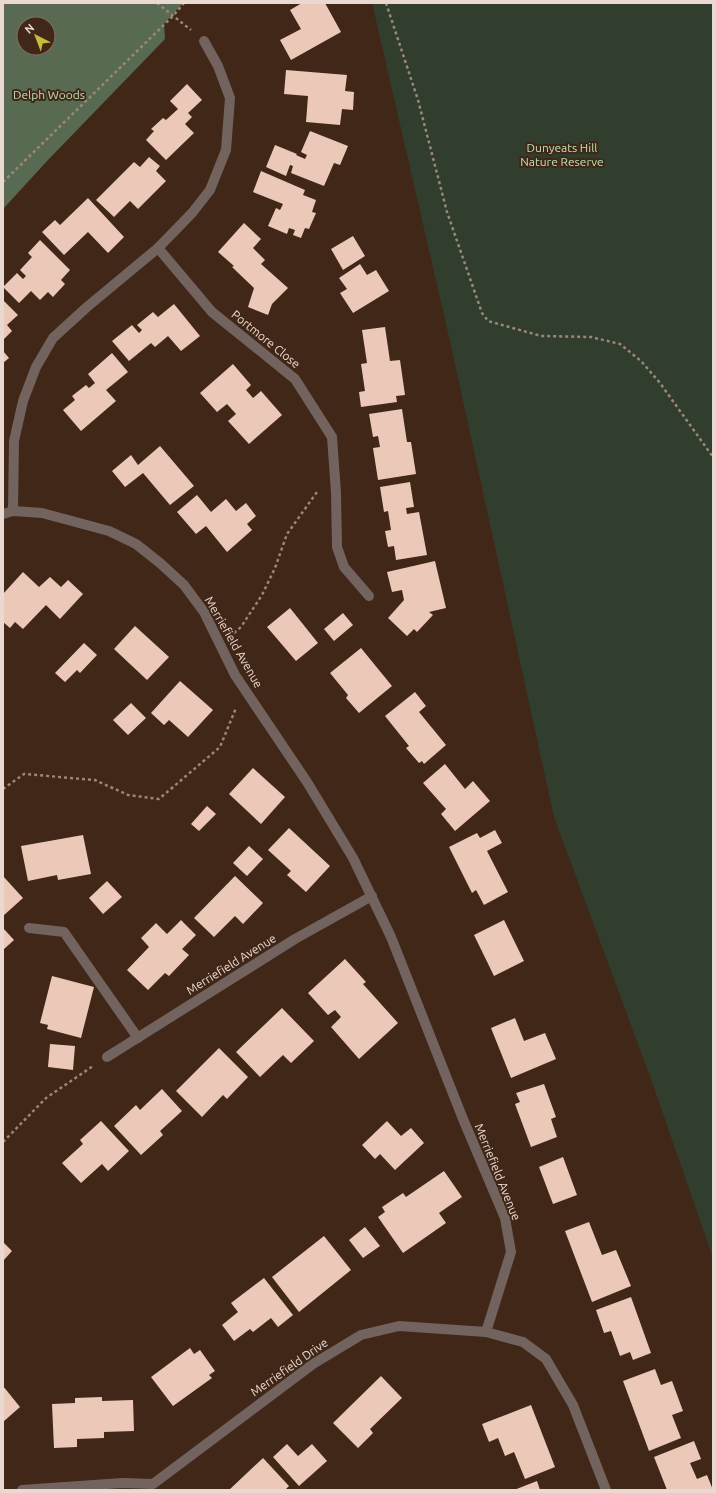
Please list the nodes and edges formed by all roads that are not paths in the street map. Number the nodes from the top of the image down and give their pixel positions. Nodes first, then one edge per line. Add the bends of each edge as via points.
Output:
1 (204, 41) road end
2 (158, 248) junction
3 (8, 512) edge
4 (369, 596) dead end
5 (372, 896) junction
6 (29, 928) dead end
7 (138, 1038) junction
8 (107, 1057) road end
9 (486, 1332) junction
10 (155, 1487) edge
11 (22, 1490) edge
12 (606, 1490) edge

1 - 2 street via 218,66 230,98 226,150 210,190
2 - 3 street via 53,338 36,366 22,400 14,441
2 - 4 street, Portmore Close via 212,312 295,379 332,437 337,547 344,567
3 - 5 street, Merriefield Avenue via 42,514 109,531 136,544 184,585 204,612 235,675 307,782 349,851
5 - 7 street, Merriefield Avenue via 295,939
5 - 9 street, Merriefield Avenue via 505,1218 511,1252
6 - 7 street via 64,932
7 - 8 street, Merriefield Avenue
9 - 10 street, Merriefield Drive via 399,1326 361,1335 313,1364
9 - 12 street via 523,1342 546,1359 573,1405
10 - 11 street, Merriefield Drive via 122,1483

